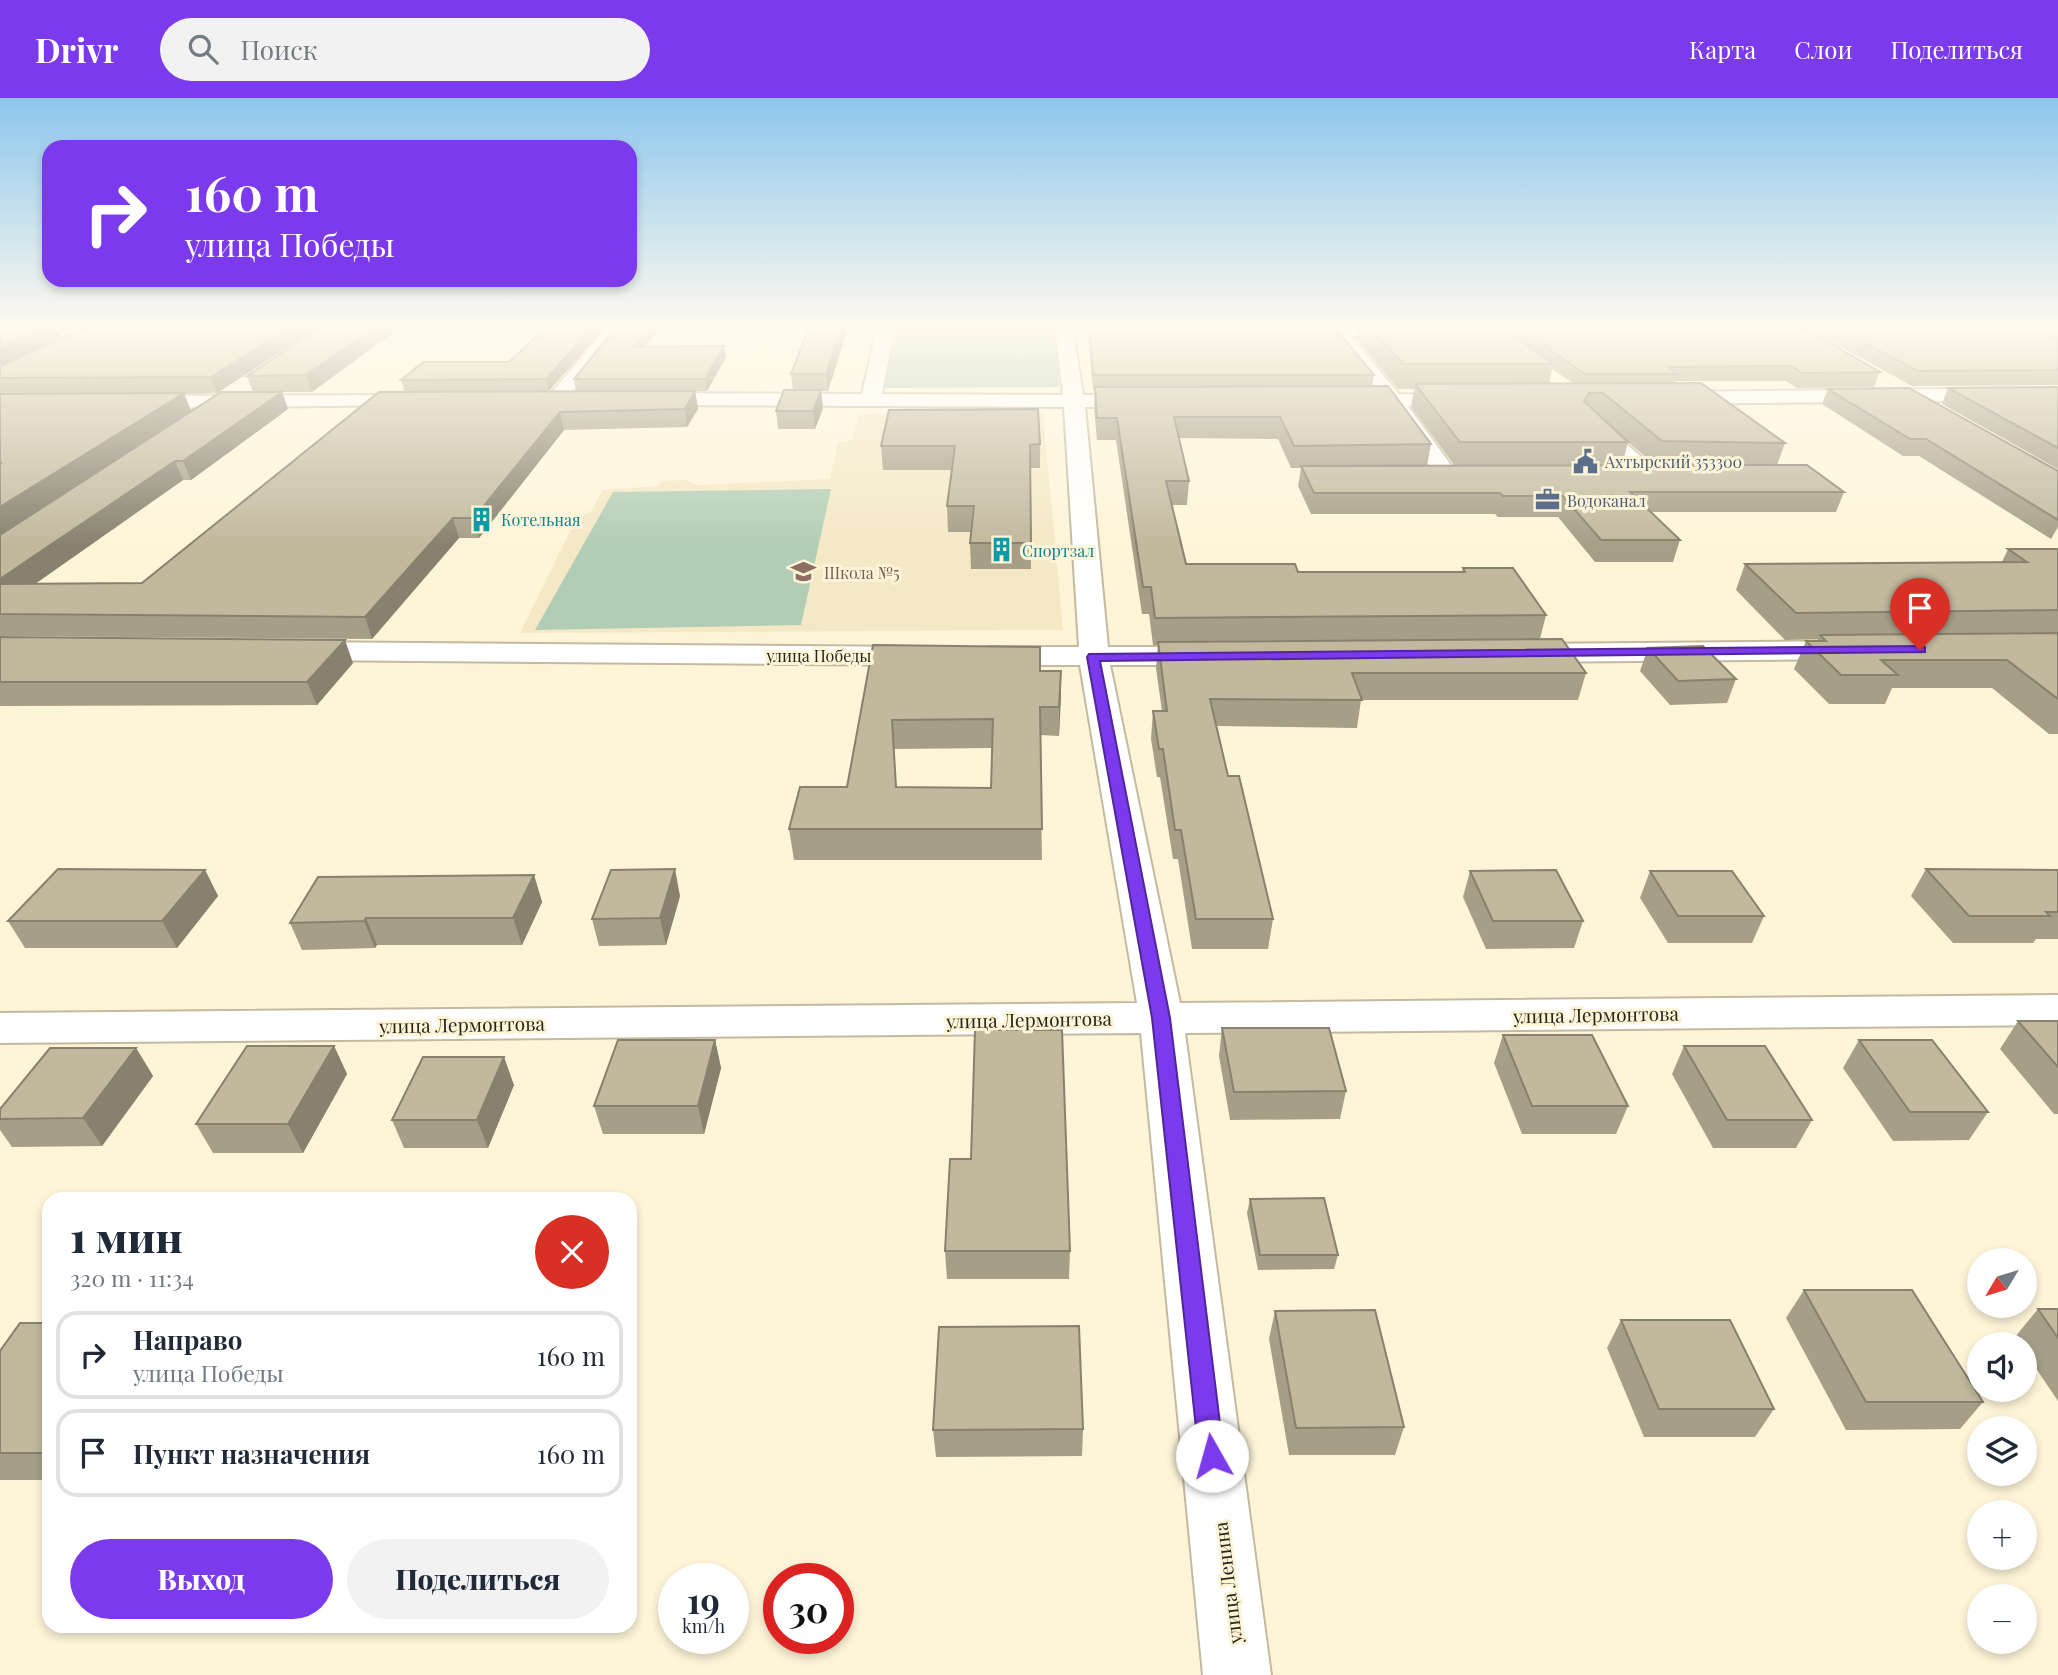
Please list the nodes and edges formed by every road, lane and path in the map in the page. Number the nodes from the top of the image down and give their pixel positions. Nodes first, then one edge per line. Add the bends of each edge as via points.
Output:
1 (228, 399) edge
2 (557, 399) edge
3 (871, 399) joint
4 (1913, 399) edge
5 (581, 400) edge
6 (621, 400) edge
7 (1323, 400) edge
8 (1393, 400) junction
9 (1485, 400) edge
10 (224, 401) junction
11 (439, 401) edge
12 (530, 401) edge
13 (555, 401) junction
14 (1074, 401) junction
15 (1171, 401) edge
16 (119, 402) edge
17 (1942, 415) edge
18 (1590, 422) edge
19 (191, 424) edge
20 (1622, 475) edge
21 (1648, 475) junction
22 (1675, 475) edge
23 (1420, 476) edge
24 (1448, 476) junction
25 (1475, 476) edge
26 (263, 650) edge
27 (1876, 650) edge
28 (1499, 653) edge
29 (1233, 656) edge
30 (1094, 657) junction
31 (2058, 1010) edge
32 (1161, 1018) junction
33 (0, 1028) edge
34 (1237, 1675) edge

1 - 10 street
2 - 13 street
3 - 6 street
3 - 14 street
4 - 17 street
5 - 13 street
7 - 8 street
8 - 9 street
8 - 24 street
10 - 11 street
10 - 16 street
10 - 19 street
12 - 13 street
14 - 15 street
14 - 30 street, улица Ленина
18 - 21 street
20 - 21 street
21 - 22 street
23 - 24 street
24 - 25 street
26 - 30 street, улица Победы
27 - 28 street
29 - 30 street, улица Победы
30 - 32 street, улица Ленина
31 - 32 street, улица Лермонтова
32 - 33 street, улица Лермонтова
32 - 34 street, улица Ленина

